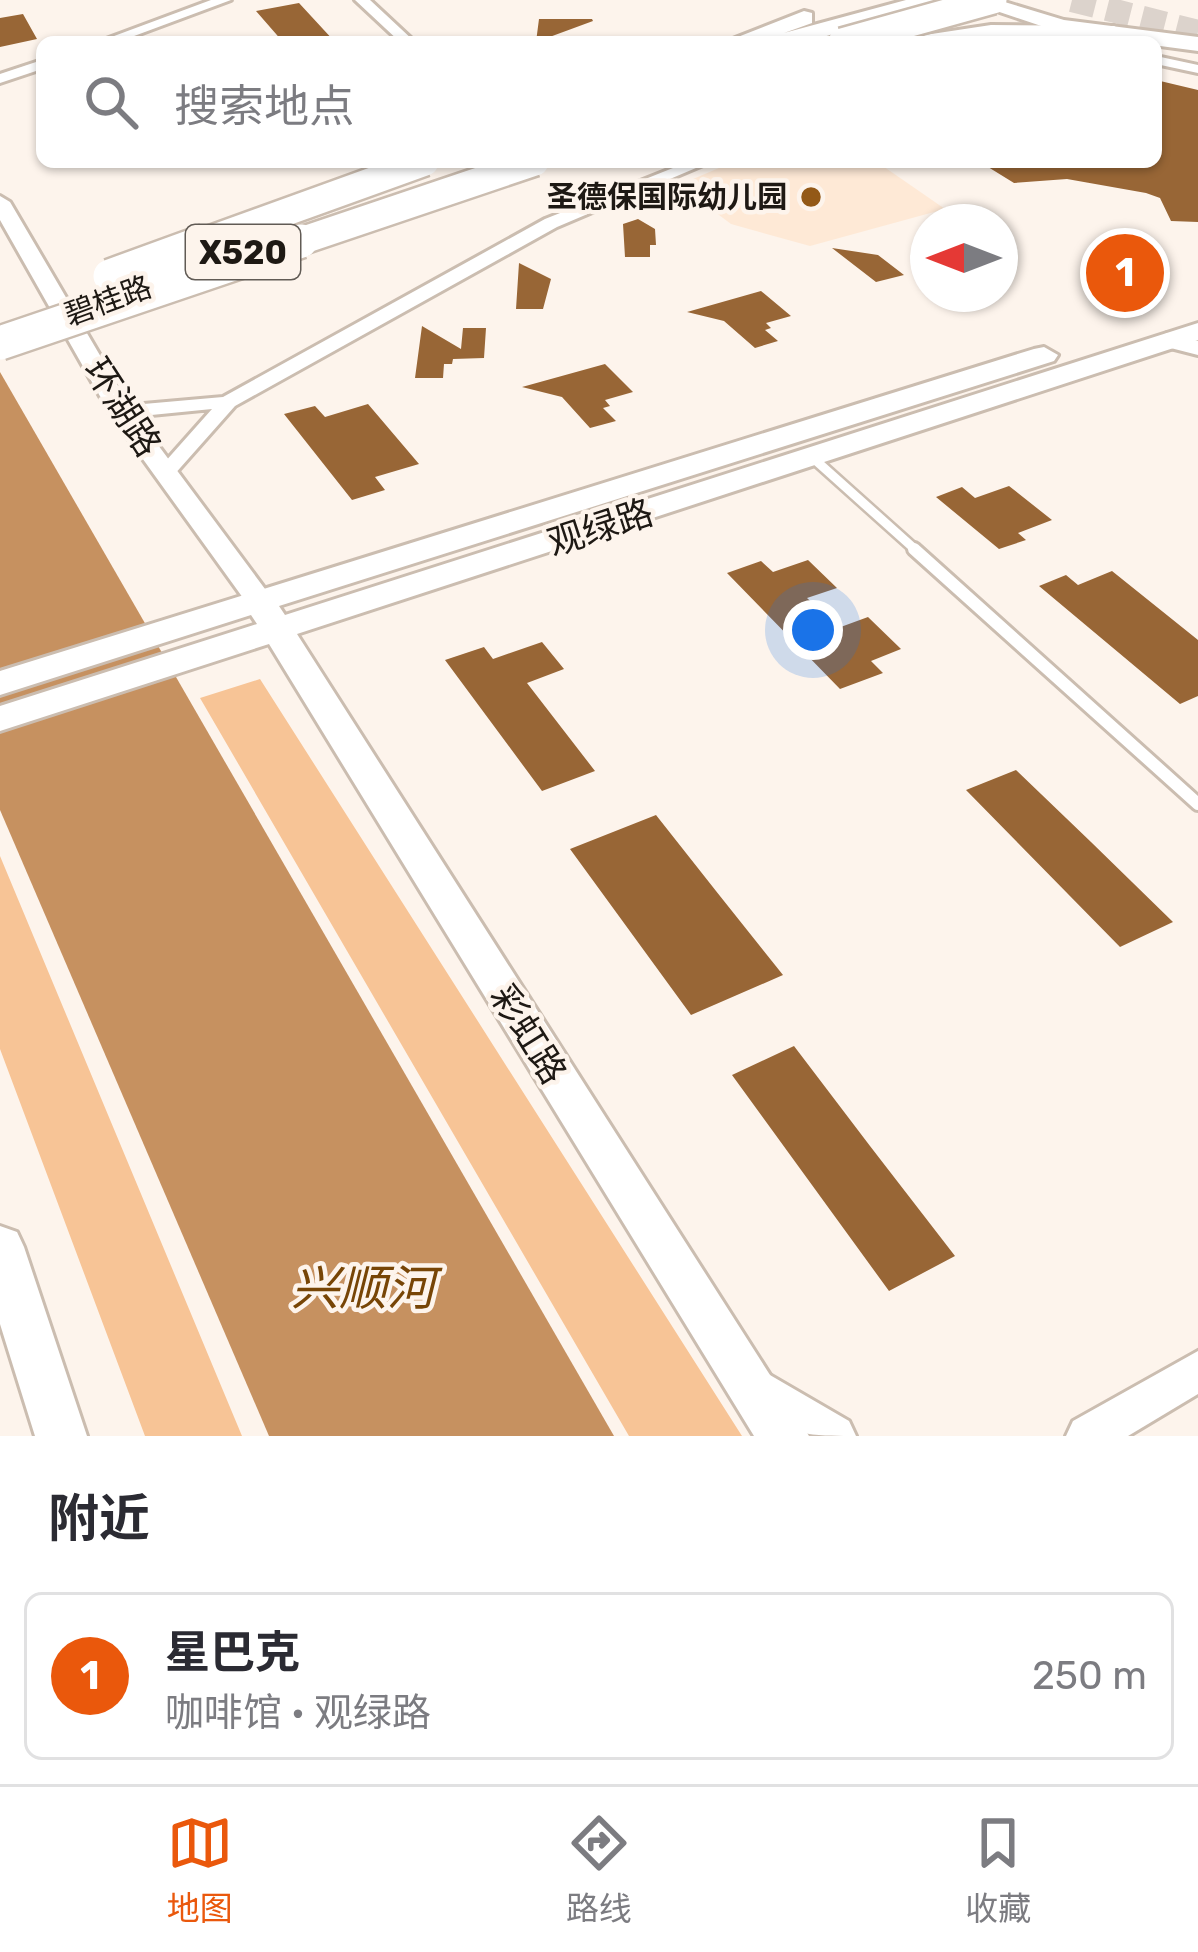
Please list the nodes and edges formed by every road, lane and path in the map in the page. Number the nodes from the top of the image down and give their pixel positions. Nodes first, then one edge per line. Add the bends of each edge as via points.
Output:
1 (224, 0) edge
2 (362, 0) edge
3 (932, 0) edge
4 (975, 0) edge
5 (993, 0) edge
6 (1069, 0) edge
7 (849, 3) edge
8 (1017, 14) junction
9 (1114, 33) junction
10 (122, 36) edge
11 (402, 36) edge
12 (754, 36) edge
13 (802, 36) edge
14 (864, 36) edge
15 (942, 36) edge
16 (963, 36) edge
17 (1137, 36) edge
18 (1162, 39) edge
19 (1198, 44) edge
20 (1162, 61) edge
21 (36, 66) edge
22 (1198, 70) edge
23 (0, 79) edge
24 (408, 168) edge
25 (469, 168) edge
26 (518, 168) edge
27 (687, 168) edge
28 (0, 202) edge
29 (1198, 307) edge
30 (0, 315) edge
31 (1188, 340) edge
32 (0, 342) edge
33 (228, 402) junction
34 (122, 412) junction
35 (813, 458) junction
36 (166, 472) junction
37 (269, 617) junction
38 (212, 635) junction
39 (0, 683) edge
40 (0, 719) edge
41 (1198, 803) edge
42 (0, 1247) edge
43 (738, 1367) junction
44 (1198, 1371) edge
45 (61, 1436) edge
46 (782, 1436) edge
47 (833, 1436) edge
48 (1088, 1436) edge

1 - 10 street
2 - 11 street
3 - 13 highway
4 - 8 main road
5 - 14 highway, bridge
6 - 8 highway
7 - 12 highway
8 - 9 main road
8 - 15 highway
9 - 16 highway
9 - 17 main road
18 - 19 main road
20 - 22 street
21 - 23 street
24 - 30 highway, 碧桂路 / X520, bridge
25 - 32 highway, 碧桂路 / X520, bridge
26 - 32 highway, bridge
27 - 33 street via 550,223
28 - 34 street, 环湖路
29 - 37 main road, 观绿路
31 - 35 main road, 观绿路
33 - 34 street
33 - 36 street
34 - 36 street, 环湖路
35 - 37 main road, 观绿路
35 - 41 lane
36 - 37 street, 环湖路
37 - 38 main road, 观绿路
37 - 43 main road, 彩虹路
38 - 39 main road, 观绿路
38 - 40 main road, 观绿路
42 - 45 main road
43 - 46 main road, 彩虹路
43 - 47 street
44 - 48 street

